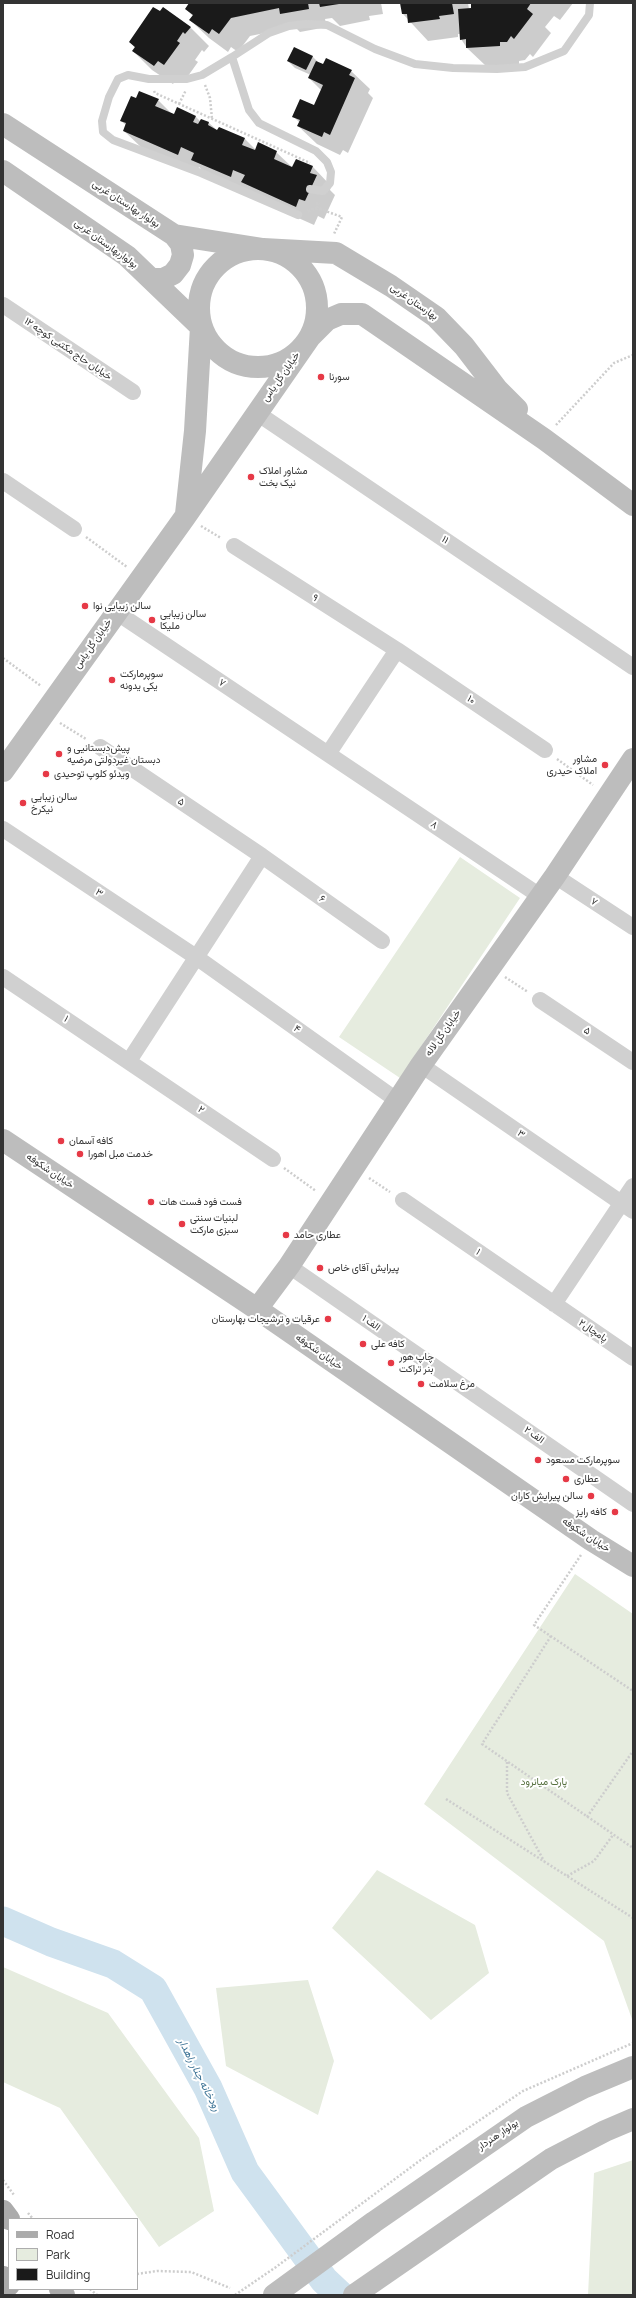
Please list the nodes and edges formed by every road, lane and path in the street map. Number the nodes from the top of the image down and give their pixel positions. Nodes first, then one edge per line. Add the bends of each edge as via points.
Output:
1 (590, 3) edge
2 (232, 56) junction
3 (149, 79) junction
4 (207, 89) dead end
5 (186, 90) dead end
6 (179, 104) junction
7 (212, 119) junction
8 (3, 124) edge
9 (312, 164) dead end
10 (3, 171) edge
11 (310, 189) dead end
12 (320, 197) dead end
13 (298, 215) dead end
14 (174, 235) junction
15 (334, 236) dead end
16 (263, 249) junction
17 (152, 279) junction
18 (3, 306) edge
19 (202, 327) junction
20 (310, 337) junction
21 (633, 355) edge
22 (133, 392) dead end
23 (257, 413) junction
24 (544, 439) junction
25 (3, 481) edge
26 (633, 505) edge
27 (185, 517) junction
28 (74, 529) joint
29 (234, 546) joint
30 (141, 577) junction
31 (116, 612) junction
32 (397, 650) junction
33 (3, 658) edge
34 (633, 667) edge
35 (50, 705) junction
36 (100, 747) joint
37 (545, 750) joint
38 (328, 754) junction
39 (632, 761) edge
40 (3, 771) edge
41 (608, 796) junction
42 (3, 829) edge
43 (262, 856) junction
44 (555, 876) junction
45 (540, 896) junction
46 (633, 928) edge
47 (382, 941) dead end
48 (196, 957) junction
49 (490, 967) junction
50 (3, 977) edge
51 (540, 1000) joint
52 (129, 1061) junction
53 (633, 1062) edge
54 (421, 1065) junction
55 (398, 1101) junction
56 (3, 1140) edge
57 (273, 1159) joint
58 (354, 1168) junction
59 (633, 1186) edge
60 (403, 1200) joint
61 (331, 1202) junction
62 (627, 1207) edge
63 (289, 1266) junction
64 (554, 1304) junction
65 (257, 1309) junction
66 (633, 1358) edge
67 (494, 1407) joint
68 (633, 1504) edge
69 (591, 1540) junction
70 (633, 1566) edge
71 (551, 1636) junction
72 (633, 1691) edge
73 (633, 1751) edge
74 (506, 1761) junction
75 (446, 1799) dead end
76 (587, 1817) junction
77 (613, 1835) junction
78 (633, 1848) edge
79 (544, 1862) junction
80 (567, 1876) junction
81 (633, 1918) edge
82 (633, 2067) edge
83 (633, 2120) edge
84 (360, 2206) dead end
85 (138, 2274) edge
86 (230, 2288) dead end
87 (235, 2295) edge
88 (274, 2295) edge
89 (354, 2295) edge

1 - 2 lane via 589,15 564,51 525,67 453,68 415,64 375,49 327,25 306,24 289,26 269,33
2 - 3 lane via 202,75 187,79
2 - 11 lane via 250,110 259,122 316,151 327,162 331,172 330,183 323,191
3 - 6 path via 155,93
3 - 13 lane via 128,75 118,79 109,97 102,121 103,132 113,140 201,173
4 - 7 path
5 - 6 path
6 - 7 path
7 - 9 path
8 - 14 street, بولوار بهارستان غربی
10 - 17 street, بولواربهارستان غربی via 127,256
12 - 15 path via 317,208 342,218
14 - 16 street, بولوار بهارستان غربی
14 - 17 street via 181,244 183,255 180,266 173,274 163,279
16 - 19 street via 244,251 226,258 211,272 202,289 198,308
16 - 20 street via 282,254 293,261 310,280 316,299 316,318
16 - 24 street, بهارستان غربی via 336,253 392,286 436,317 464,346 497,389
17 - 19 street, بولواربهارستان غربی
18 - 22 street, خیابان حاج مکتبی کوچه ۱۲
19 - 20 street via 211,344 225,357 243,365 281,363 298,352
19 - 27 street, خیابان گل یاس via 195,431
20 - 23 street, خیابان گل یاس
20 - 24 street, بهارستان غربی via 327,320 341,314 362,314
21 - 24 path via 614,364
23 - 27 street, خیابان گل یاس
23 - 34 street, ۱۱
24 - 26 street, بهارستان غربی
25 - 28 street
27 - 29 path
27 - 30 street, خیابان گل یاس
28 - 30 path
29 - 32 street, ۹
30 - 31 street, خیابان گل یاس
31 - 35 street, خیابان گل یاس
31 - 38 street, ۷
32 - 37 street, ۱۰
32 - 38 street
33 - 35 path
35 - 36 path
35 - 40 street, خیابان گل یاس
36 - 43 street, ۵
37 - 41 path
38 - 45 street, ۸
39 - 41 street, خیابان گل لاله
41 - 44 street, خیابان گل لاله
42 - 48 street, ۳
43 - 47 street, ۶
43 - 48 street
44 - 45 street, خیابان گل لاله
44 - 46 street, ۷
45 - 49 street, خیابان گل لاله
48 - 52 street
48 - 55 street, ۴
49 - 51 path
49 - 54 street, خیابان گل لاله
50 - 52 street, ۱
51 - 53 street, ۵
52 - 57 street, ۲
54 - 55 street, خیابان گل لاله
54 - 62 street, ۳
55 - 58 street, خیابان گل لاله
56 - 65 street, خیابان شکوفه
57 - 61 path
58 - 60 path
58 - 61 street, خیابان گل لاله
59 - 62 street
60 - 64 street, ۱
61 - 63 street, خیابان گل لاله
62 - 64 street
63 - 65 street, خیابان گل لاله
63 - 67 street, ۱ الف
64 - 66 street, پامچال۲
65 - 69 street, خیابان شکوفه
67 - 68 street, ۲ الف
69 - 70 street, خیابان شکوفه
69 - 71 path via 534,1625
71 - 72 path
71 - 74 path via 482,1744
73 - 76 path
74 - 76 path
74 - 79 path via 507,1793
75 - 79 path
76 - 77 path
77 - 78 path
77 - 80 path via 594,1861
79 - 80 path
80 - 81 path
82 - 88 street, بولوار هنردار via 585,2087 526,2117
83 - 89 street via 551,2158
84 - 87 path
85 - 86 path via 157,2271 191,2272

